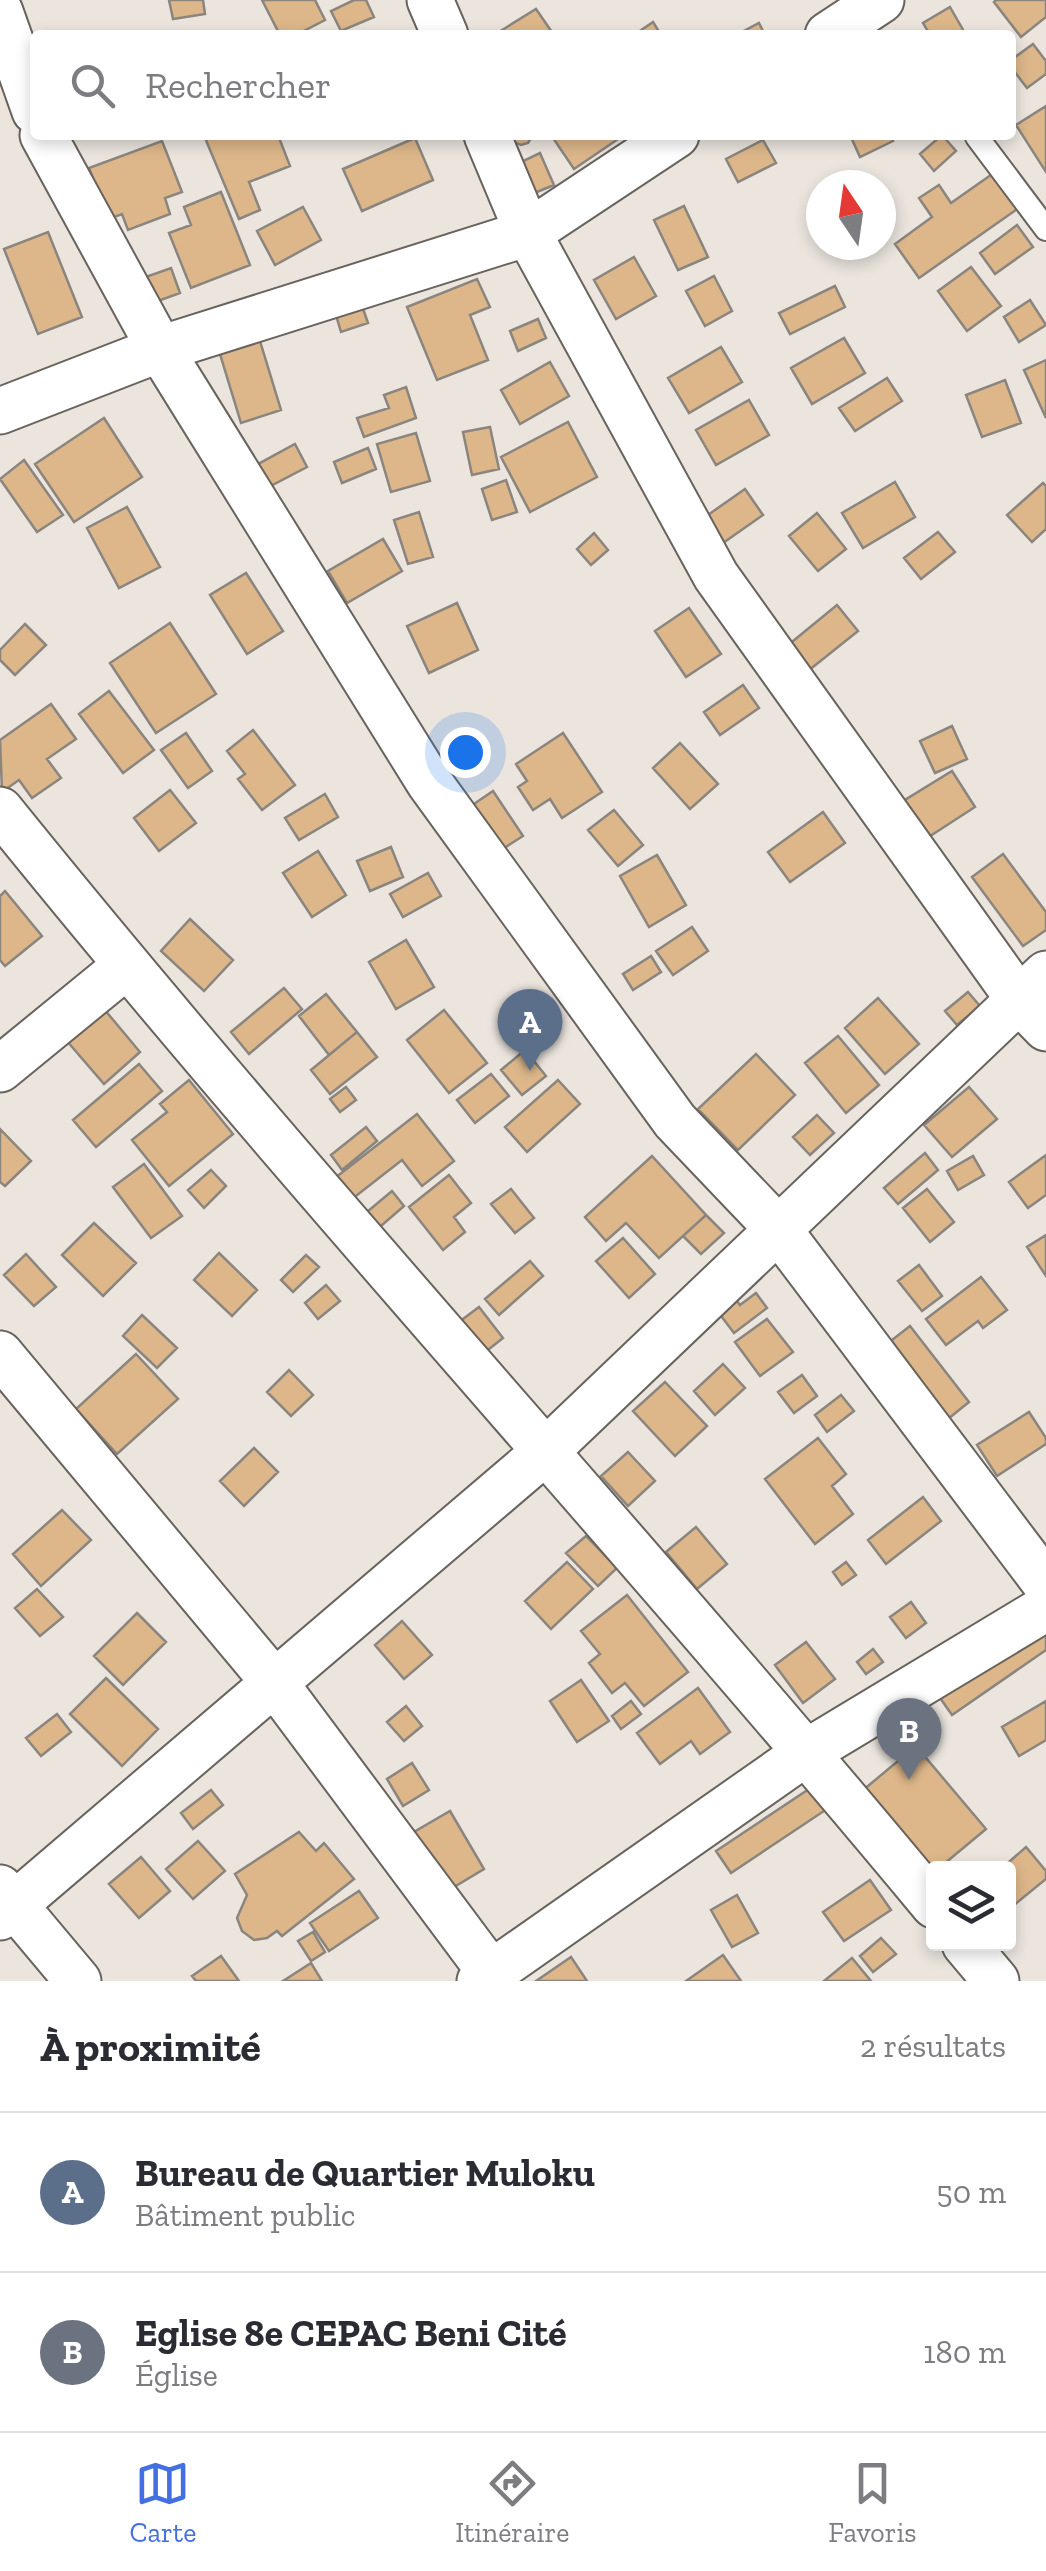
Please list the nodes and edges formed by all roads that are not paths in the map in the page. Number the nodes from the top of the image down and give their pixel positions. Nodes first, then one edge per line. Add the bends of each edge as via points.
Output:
1 (430, 0) edge
2 (881, 0) edge
3 (0, 12) edge
4 (443, 30) edge
5 (836, 30) edge
6 (30, 97) edge
7 (47, 140) edge
8 (489, 140) edge
9 (668, 140) edge
10 (979, 140) edge
11 (1044, 224) edge
12 (528, 233) junction
13 (160, 349) junction
14 (0, 410) edge
15 (0, 810) edge
16 (126, 966) junction
17 (1037, 1001) edge
18 (0, 1069) edge
19 (778, 1229) junction
20 (0, 1354) edge
21 (546, 1451) junction
22 (1046, 1584) edge
23 (1046, 1608) edge
24 (274, 1682) junction
25 (807, 1752) junction
26 (926, 1895) edge
27 (5, 1903) edge
28 (971, 1951) edge
29 (489, 1978) edge
30 (78, 1981) edge
31 (996, 1981) edge

1 - 4 street
2 - 5 street
3 - 6 street
7 - 13 street
8 - 12 street
9 - 12 street
10 - 11 lane
12 - 13 street
12 - 17 street via 716,576
13 - 14 street
13 - 19 street via 428,782 674,1121
15 - 16 street
16 - 18 street
16 - 21 street
17 - 19 street
19 - 21 street
19 - 22 street
20 - 24 street
21 - 24 street
21 - 25 street
23 - 25 street
24 - 27 street
24 - 29 street
25 - 26 street
25 - 29 street
27 - 30 street
28 - 31 street

